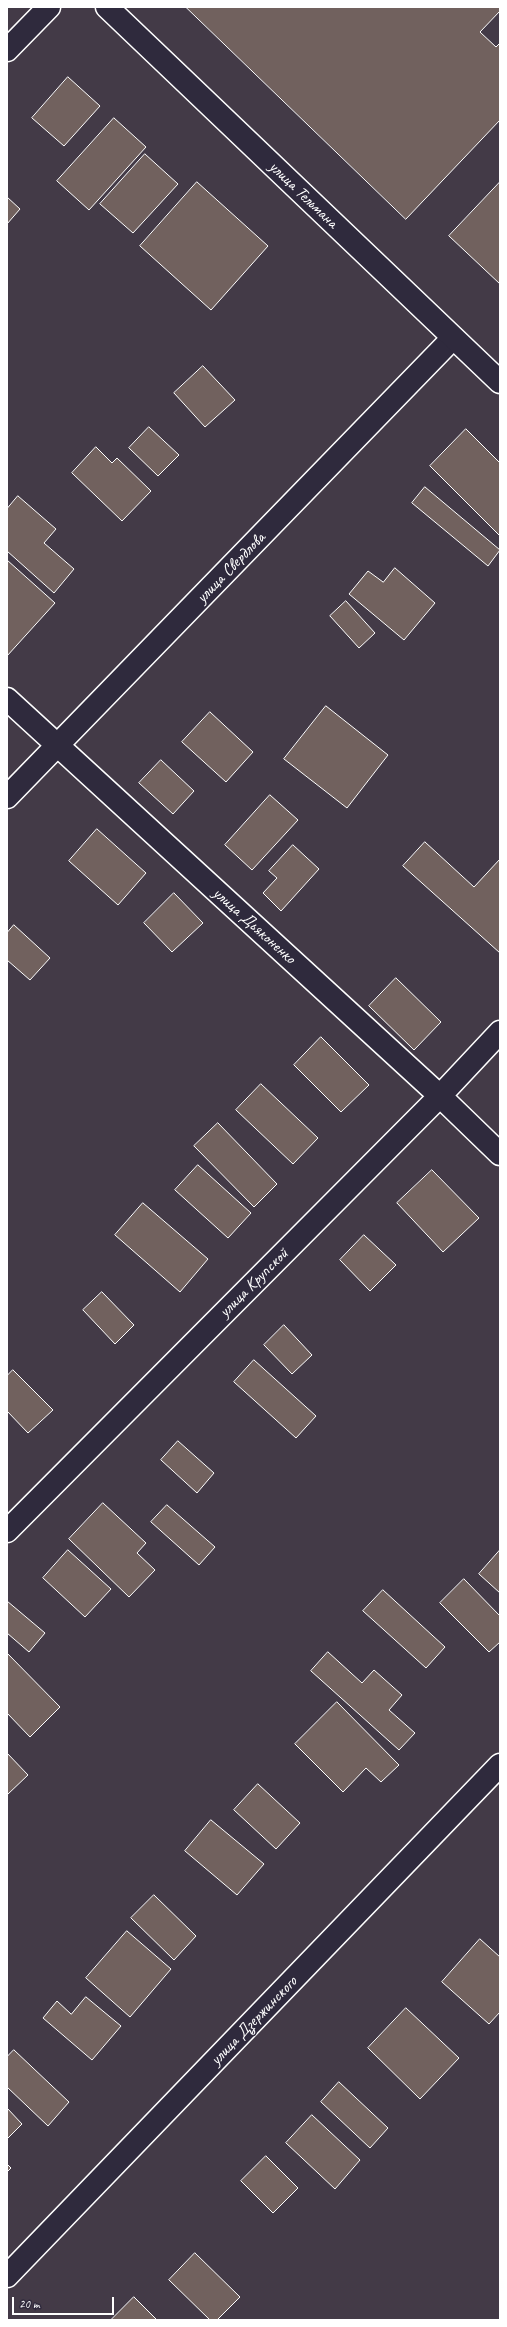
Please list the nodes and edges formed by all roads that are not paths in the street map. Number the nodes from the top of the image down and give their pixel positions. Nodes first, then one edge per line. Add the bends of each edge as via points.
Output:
1 (49, 7) edge
2 (107, 7) edge
3 (7, 50) edge
4 (453, 338) junction
5 (500, 382) edge
6 (7, 699) edge
7 (58, 747) junction
8 (7, 797) edge
9 (500, 1032) edge
10 (440, 1096) junction
11 (500, 1154) edge
12 (7, 1532) edge
13 (500, 1765) edge
14 (7, 2276) edge

1 - 3 street
2 - 4 street, улица Тельмана
4 - 5 street, улица Тельмана
4 - 7 street, улица Свердлова
6 - 7 street, улица Дьяконенко
7 - 8 street, улица Свердлова
7 - 10 street, улица Дьяконенко
9 - 10 street, улица Крупской
10 - 11 street, улица Дьяконенко
10 - 12 street, улица Крупской
13 - 14 street, улица Дзержинского

